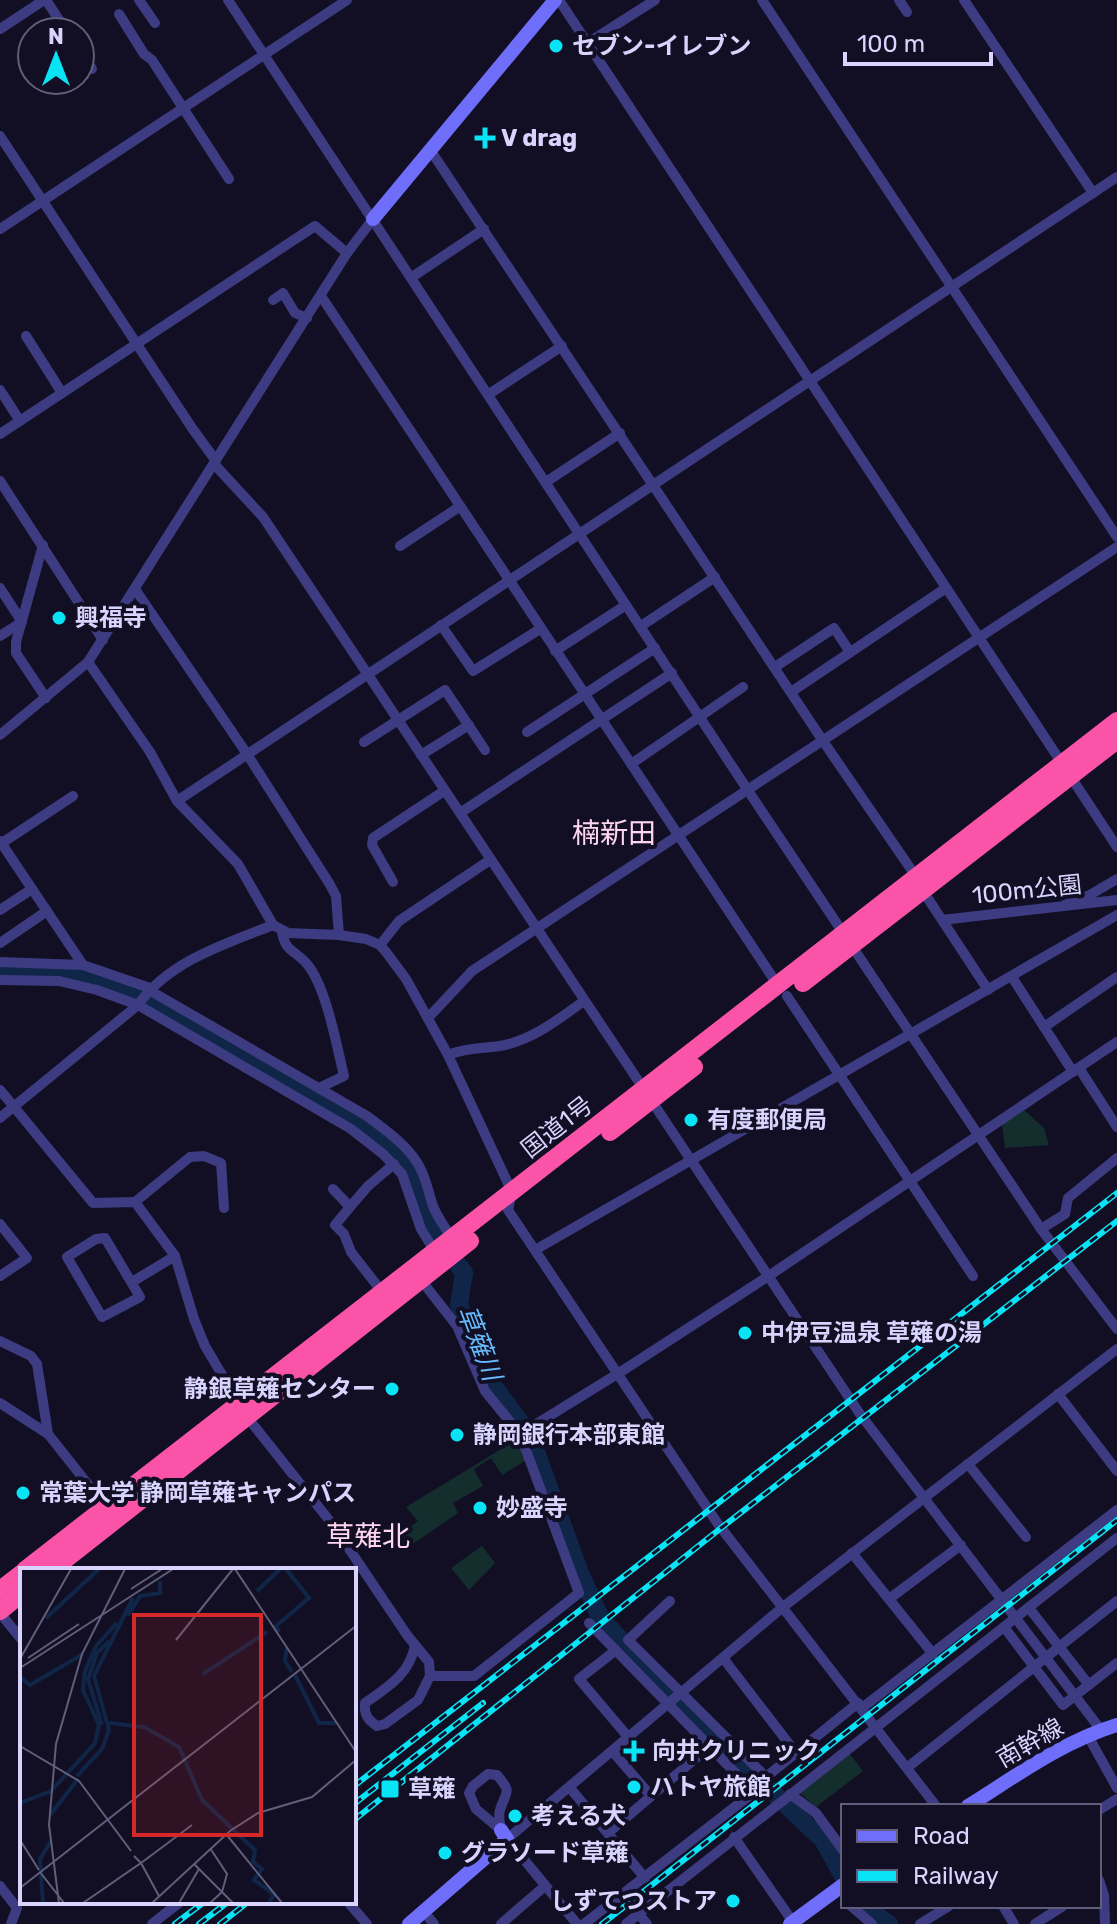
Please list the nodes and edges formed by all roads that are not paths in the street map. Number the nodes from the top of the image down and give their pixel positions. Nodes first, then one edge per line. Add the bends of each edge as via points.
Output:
1 (45, 0) edge
2 (139, 0) edge
3 (228, 0) edge
4 (347, 0) edge
5 (557, 0) edge
6 (655, 0) edge
7 (762, 0) edge
8 (899, 0) edge
9 (964, 0) edge
10 (907, 12) dead end
11 (119, 14) dead end
12 (155, 23) dead end
13 (0, 29) edge
14 (586, 44) junction
15 (265, 55) junction
16 (184, 108) junction
17 (0, 136) edge
18 (431, 151) junction
19 (1117, 177) edge
20 (229, 179) dead end
21 (1093, 193) junction
22 (43, 201) junction
23 (373, 219) junction
24 (0, 229) edge
25 (484, 229) junction
26 (347, 253) junction
27 (412, 277) junction
28 (950, 286) junction
29 (321, 296) junction
30 (273, 300) dead end
31 (307, 318) junction
32 (26, 336) dead end
33 (138, 343) junction
34 (562, 346) junction
35 (808, 380) junction
36 (0, 390) edge
37 (62, 393) junction
38 (489, 394) junction
39 (20, 421) junction
40 (620, 433) junction
41 (0, 434) edge
42 (215, 462) junction
43 (0, 481) edge
44 (546, 482) junction
45 (653, 484) junction
46 (459, 507) junction
47 (579, 534) junction
48 (1117, 537) edge
49 (43, 545) junction
50 (400, 546) dead end
51 (1117, 547) edge
52 (715, 577) junction
53 (507, 580) junction
54 (0, 588) edge
55 (946, 588) junction
56 (135, 589) junction
57 (626, 605) junction
58 (22, 622) junction
59 (441, 625) junction
60 (641, 626) junction
61 (540, 629) junction
62 (0, 636) edge
63 (978, 636) junction
64 (103, 640) junction
65 (655, 648) junction
66 (555, 651) junction
67 (850, 652) junction
68 (88, 662) junction
69 (775, 667) junction
70 (672, 673) junction
71 (368, 674) junction
72 (743, 687) dead end
73 (791, 692) junction
74 (584, 695) junction
75 (46, 698) junction
76 (701, 716) junction
77 (601, 719) junction
78 (398, 720) junction
79 (1117, 721) edge
80 (469, 725) junction
81 (527, 732) dead end
82 (0, 735) edge
83 (1117, 740) edge
84 (823, 741) junction
85 (364, 742) dead end
86 (485, 750) dead end
87 (247, 754) junction
88 (421, 755) junction
89 (631, 764) junction
90 (1066, 770) junction
91 (747, 789) junction
92 (444, 791) junction
93 (73, 796) dead end
94 (177, 801) junction
95 (460, 813) junction
96 (679, 835) junction
97 (1, 842) edge
98 (1117, 847) edge
99 (490, 860) junction
100 (1117, 879) edge
101 (393, 882) dead end
102 (920, 884) junction
103 (32, 889) junction
104 (1066, 898) dead end
105 (1117, 900) edge
106 (0, 910) edge
107 (47, 911) junction
108 (1117, 915) edge
109 (942, 920) junction
110 (278, 928) junction
111 (535, 929) junction
112 (339, 935) junction
113 (849, 940) junction
114 (0, 943) edge
115 (380, 945) junction
116 (0, 962) edge
117 (83, 965) junction
118 (1012, 977) junction
119 (1117, 977) edge
120 (0, 980) edge
121 (150, 989) junction
122 (988, 990) junction
123 (783, 991) junction
124 (584, 1001) junction
125 (138, 1005) junction
126 (428, 1018) junction
127 (1044, 1027) junction
128 (913, 1033) junction
129 (1117, 1042) edge
130 (448, 1055) junction
131 (280, 1066) junction
132 (1076, 1070) junction
133 (838, 1075) junction
134 (271, 1081) junction
135 (319, 1088) junction
136 (0, 1090) edge
137 (647, 1095) junction
138 (14, 1106) junction
139 (0, 1118) edge
140 (1117, 1127) edge
141 (980, 1135) junction
142 (1117, 1158) edge
143 (691, 1161) junction
144 (394, 1164) junction
145 (910, 1181) junction
146 (333, 1189) dead end
147 (510, 1201) junction
148 (135, 1202) junction
149 (350, 1207) junction
150 (224, 1208) dead end
151 (0, 1224) edge
152 (1041, 1229) junction
153 (452, 1239) junction
154 (535, 1250) junction
155 (435, 1252) junction
156 (175, 1256) junction
157 (0, 1276) edge
158 (973, 1276) dead end
159 (767, 1277) junction
160 (421, 1280) junction
161 (132, 1282) junction
162 (383, 1293) junction
163 (1117, 1329) edge
164 (0, 1341) edge
165 (1117, 1349) edge
166 (619, 1373) junction
167 (1058, 1394) junction
168 (0, 1403) edge
169 (244, 1410) junction
170 (48, 1434) junction
171 (520, 1434) junction
172 (968, 1464) junction
173 (1117, 1471) edge
174 (923, 1497) junction
175 (106, 1507) junction
176 (1117, 1510) edge
177 (1026, 1537) dead end
178 (1117, 1538) edge
179 (961, 1545) junction
180 (852, 1553) junction
181 (28, 1568) edge
182 (54, 1568) edge
183 (20, 1574) edge
184 (0, 1590) edge
185 (20, 1595) edge
186 (889, 1599) junction
187 (1003, 1599) junction
188 (670, 1601) dead end
189 (1117, 1601) edge
190 (783, 1607) junction
191 (1029, 1608) junction
192 (0, 1612) edge
193 (1016, 1618) junction
194 (589, 1623) dead end
195 (1004, 1627) junction
196 (20, 1637) edge
197 (415, 1645) junction
198 (1059, 1647) junction
199 (616, 1650) junction
200 (933, 1654) junction
201 (1046, 1657) junction
202 (723, 1658) junction
203 (1117, 1663) edge
204 (1034, 1666) junction
205 (430, 1676) junction
206 (1089, 1685) junction
207 (680, 1693) junction
208 (1076, 1695) junction
209 (668, 1703) junction
210 (860, 1706) junction
211 (1117, 1725) edge
212 (877, 1727) junction
213 (1094, 1733) junction
214 (629, 1738) junction
215 (710, 1746) junction
216 (613, 1752) junction
217 (796, 1753) junction
218 (908, 1767) junction
219 (570, 1788) junction
220 (1117, 1788) edge
221 (788, 1795) junction
222 (651, 1796) junction
223 (935, 1804) edge
224 (971, 1804) edge
225 (608, 1833) junction
226 (504, 1834) junction
227 (734, 1837) junction
228 (841, 1847) edge
229 (645, 1878) junction
230 (0, 1886) edge
231 (545, 1886) junction
232 (841, 1888) edge
233 (1101, 1890) edge
234 (177, 1904) edge
235 (350, 1904) edge
236 (853, 1908) edge
237 (946, 1908) edge
238 (1060, 1908) edge
239 (424, 1912) junction
240 (639, 1914) junction
241 (799, 1921) edge
242 (10, 1922) edge
243 (924, 1923) edge
244 (152, 1924) edge
245 (367, 1924) edge
246 (409, 1924) edge
247 (434, 1924) edge
248 (501, 1924) edge
249 (577, 1924) edge
250 (584, 1924) edge
251 (626, 1924) edge
252 (647, 1924) edge
253 (872, 1924) edge
254 (1035, 1924) edge
255 (1105, 1924) edge

1 - 13 street
2 - 12 street
3 - 15 street
4 - 15 street
5 - 14 street
5 - 18 main road
6 - 14 street
7 - 28 street
8 - 10 street
9 - 21 street
11 - 16 street
14 - 35 street
15 - 16 street
15 - 23 street
16 - 20 street
16 - 22 street
17 - 22 street
18 - 23 main road
18 - 25 street
19 - 21 street
21 - 28 street
22 - 24 street
22 - 33 street
23 - 26 street
23 - 27 street
25 - 27 street
25 - 34 street
26 - 29 street
26 - 33 street via 315,226
27 - 38 street
28 - 35 street
28 - 48 street
29 - 31 street
29 - 46 street
30 - 31 street via 283,293 295,313
31 - 42 street
32 - 37 street
33 - 37 street
33 - 42 street
34 - 38 street
34 - 40 street
35 - 45 street
35 - 55 street
36 - 39 street
37 - 39 street
38 - 44 street
39 - 41 street
40 - 44 street
40 - 45 street
42 - 56 street
42 - 71 street via 263,517
43 - 49 street
44 - 47 street
45 - 47 street
45 - 52 street
46 - 50 street
46 - 53 street
47 - 53 street
47 - 57 street
49 - 58 street
49 - 64 street
51 - 63 street
52 - 60 street
52 - 69 street
53 - 59 street
53 - 61 street
54 - 58 street
55 - 63 street
55 - 67 street
56 - 64 street
56 - 87 street
57 - 60 street
57 - 66 street
58 - 62 street
58 - 75 street via 16,653
59 - 61 street via 473,671
59 - 71 street
60 - 65 street
61 - 66 street
63 - 84 street
63 - 90 street
64 - 68 street
65 - 70 street
65 - 74 street
66 - 74 street
67 - 69 street via 834,628
67 - 73 street
68 - 75 street
68 - 94 street
69 - 73 street
70 - 76 street
70 - 77 street
71 - 78 street
71 - 87 street
72 - 76 street
73 - 84 street
74 - 77 street
74 - 81 street
75 - 82 street
76 - 89 street
76 - 91 street
77 - 89 street
77 - 95 street
78 - 80 street via 445,690
78 - 85 street
78 - 88 street
79 - 90 highway, 国道1号
80 - 86 street
80 - 88 street
83 - 90 highway, 国道1号
84 - 91 street
84 - 102 street
87 - 94 street
87 - 112 street via 336,896
88 - 92 street
89 - 96 street
90 - 98 street
90 - 102 highway, 国道1号
91 - 96 street
91 - 113 street
92 - 95 street
92 - 101 street via 373,838
93 - 97 street
94 - 110 street via 238,864
95 - 99 street
96 - 111 street
96 - 123 street
97 - 103 street
99 - 111 street
99 - 115 street via 399,921
100 - 104 street via 1088,896
102 - 109 street
102 - 113 highway, 国道1号
103 - 106 street
103 - 107 street
105 - 109 street, 100m公園
107 - 114 street
107 - 117 street
108 - 118 street
109 - 122 street
110 - 112 street
110 - 121 street via 199,954
110 - 135 street via 286,947 307,964 334,1032 344,1076
111 - 124 street
111 - 126 street via 472,971
112 - 115 street
113 - 123 highway, 国道1号
113 - 128 street
115 - 126 street
116 - 117 street
117 - 121 street
118 - 122 street
118 - 127 street
119 - 127 street
120 - 125 street via 59,981
121 - 125 street
121 - 131 street
122 - 128 street
123 - 133 street
123 - 137 highway, 国道1号
124 - 130 street via 517,1042
124 - 137 street
125 - 134 street
125 - 138 street
126 - 130 street
127 - 132 street
128 - 133 street
128 - 141 street
129 - 132 street
130 - 147 street
131 - 134 street
131 - 135 street
132 - 140 street
132 - 141 street
133 - 143 street
133 - 145 street
134 - 144 street via 363,1137
135 - 153 street via 367,1116 410,1151
136 - 138 street
137 - 143 street
137 - 147 highway, 国道1号
138 - 139 street
138 - 148 street via 93,1203
141 - 145 street
141 - 152 street
142 - 152 street via 1068,1198 1065,1214
143 - 154 street
143 - 159 street
144 - 149 street
144 - 155 street
145 - 158 street
145 - 159 street
146 - 149 street
147 - 153 highway, 国道1号
147 - 154 street
147 - 160 highway, 国道1号
148 - 150 street via 184,1160 204,1156 221,1163
148 - 156 street
149 - 162 street via 335,1225
151 - 157 street via 27,1258
152 - 163 street
153 - 155 highway, 国道1号
154 - 166 street
155 - 162 highway, 国道1号
156 - 161 street
156 - 169 street via 205,1346
159 - 166 street
159 - 174 street
160 - 169 highway, 国道1号
160 - 171 street via 457,1326 485,1391
161 - 161 street via 140,1297 102,1317 67,1257 105,1238
162 - 169 highway, 国道1号
164 - 170 street via 37,1364
165 - 167 street
166 - 171 street
166 - 190 street via 718,1524
167 - 172 street
167 - 173 street
168 - 170 street
169 - 175 highway, 国道1号
169 - 182 highway, 国道1号
169 - 197 street via 333,1525
170 - 175 street
171 - 205 street via 579,1593 474,1676
172 - 174 street
172 - 177 street
174 - 179 street
174 - 180 street
175 - 181 highway, 国道1号
176 - 187 street
178 - 191 street
179 - 186 street
179 - 187 street
180 - 186 street
180 - 190 street
183 - 184 highway, 国道1号
185 - 192 highway
186 - 200 street
187 - 193 street
187 - 200 street
188 - 207 street via 628,1640
189 - 198 street
190 - 202 street
190 - 210 street
191 - 193 street
191 - 198 street
192 - 196 street
193 - 195 street
193 - 201 street
194 - 199 street
195 - 204 street
195 - 212 street
197 - 205 street via 429,1662
197 - 205 street via 405,1672 365,1703 369,1721 377,1726 401,1714 418,1700
198 - 201 street
198 - 206 street
199 - 209 street
199 - 214 street via 579,1679
200 - 210 street
201 - 204 street
201 - 208 street
202 - 207 street
202 - 217 street
203 - 206 street
204 - 208 street via 1063,1705
204 - 218 street
206 - 208 street
207 - 209 street
207 - 217 street via 766,1777
208 - 213 street
209 - 214 street
209 - 215 street
210 - 212 street
210 - 217 street
211 - 213 main road, 南幹線
212 - 218 street
212 - 221 street
213 - 220 street
213 - 224 main road, 南幹線
214 - 216 street
215 - 222 street
215 - 229 street via 754,1792
216 - 219 street
216 - 222 street
218 - 223 street
219 - 225 street
219 - 226 street
221 - 227 street
221 - 228 street via 816,1813
222 - 225 street
225 - 229 street
226 - 226 street via 476,1809 469,1793 488,1774 497,1775 507,1787 498,1814
226 - 231 street
226 - 239 main road
227 - 240 street
227 - 241 street
229 - 250 street
230 - 242 street via 17,1908
231 - 248 street
231 - 249 street
232 - 241 main road
233 - 255 street
234 - 244 street
235 - 245 street
236 - 253 street
237 - 243 street
238 - 254 street
239 - 246 main road
239 - 247 street
240 - 251 street
240 - 252 street

